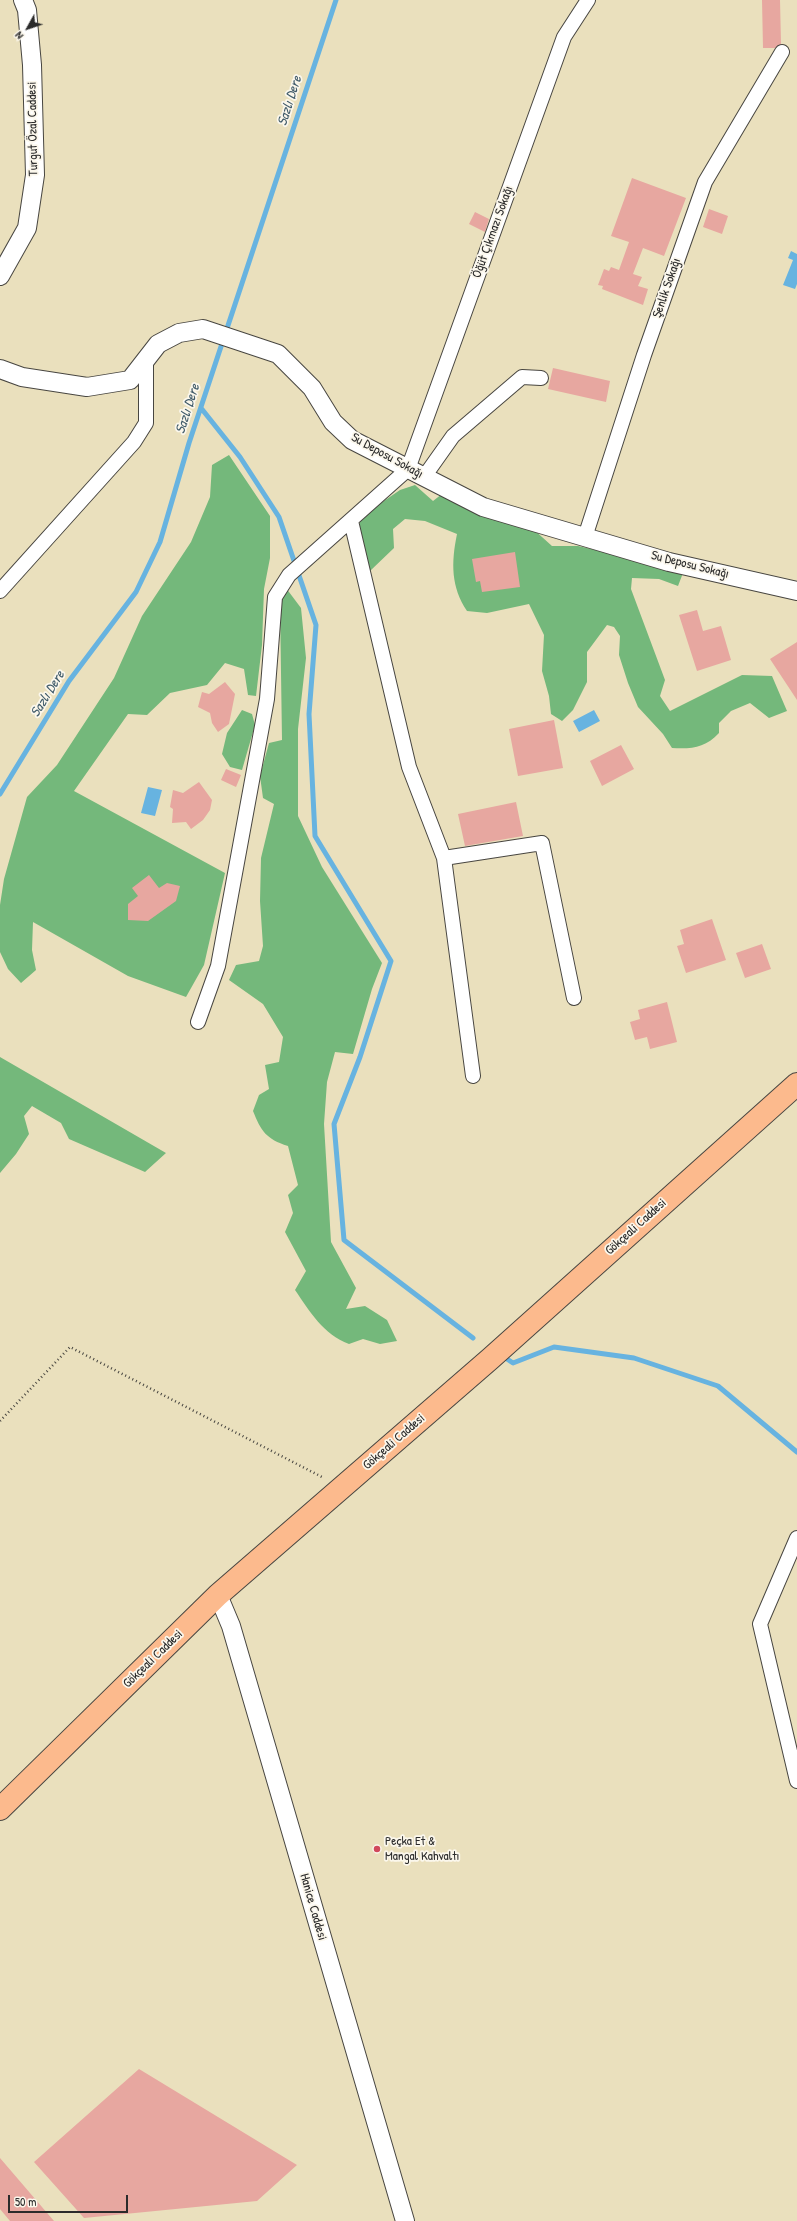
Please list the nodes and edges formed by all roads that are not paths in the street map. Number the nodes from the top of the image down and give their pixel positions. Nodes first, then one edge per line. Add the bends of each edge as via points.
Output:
1 (23, 0) edge
2 (588, 0) edge
3 (782, 52) dead end
4 (0, 276) edge
5 (146, 360) junction
6 (0, 369) edge
7 (541, 378) dead end
8 (416, 473) junction
9 (351, 521) junction
10 (584, 537) junction
11 (0, 591) edge
12 (797, 591) edge
13 (444, 858) junction
14 (574, 998) dead end
15 (198, 1022) dead end
16 (473, 1076) dead end
17 (797, 1084) edge
18 (797, 1538) edge
19 (218, 1595) junction
20 (797, 1781) edge
21 (0, 1810) edge
22 (405, 2221) edge

1 - 4 street, Turgut Özal Caddesi via 27,10 32,65 35,176 27,228
2 - 8 street, Öğüt Çıkmazı Sokağı via 564,37
3 - 10 street, Şenlik Sokağı via 704,182
5 - 6 street, Su Deposu Sokağı via 130,380 87,387 22,377
5 - 8 street, Su Deposu Sokağı via 158,344 179,333 203,329 278,354 312,388 333,422 352,440
5 - 11 street via 146,423 134,442
7 - 8 street via 522,377 453,436
8 - 9 street
8 - 10 street, Su Deposu Sokağı via 483,507
9 - 13 street via 409,767
9 - 15 street via 289,575 275,597 268,699 218,966
10 - 12 street, Su Deposu Sokağı via 669,562
13 - 14 street via 542,843
13 - 16 street
17 - 19 main road, Gökçeali Caddesi via 490,1359
18 - 20 street via 760,1624
19 - 21 main road, Gökçeali Caddesi
19 - 22 street, Hanice Caddesi via 231,1626

